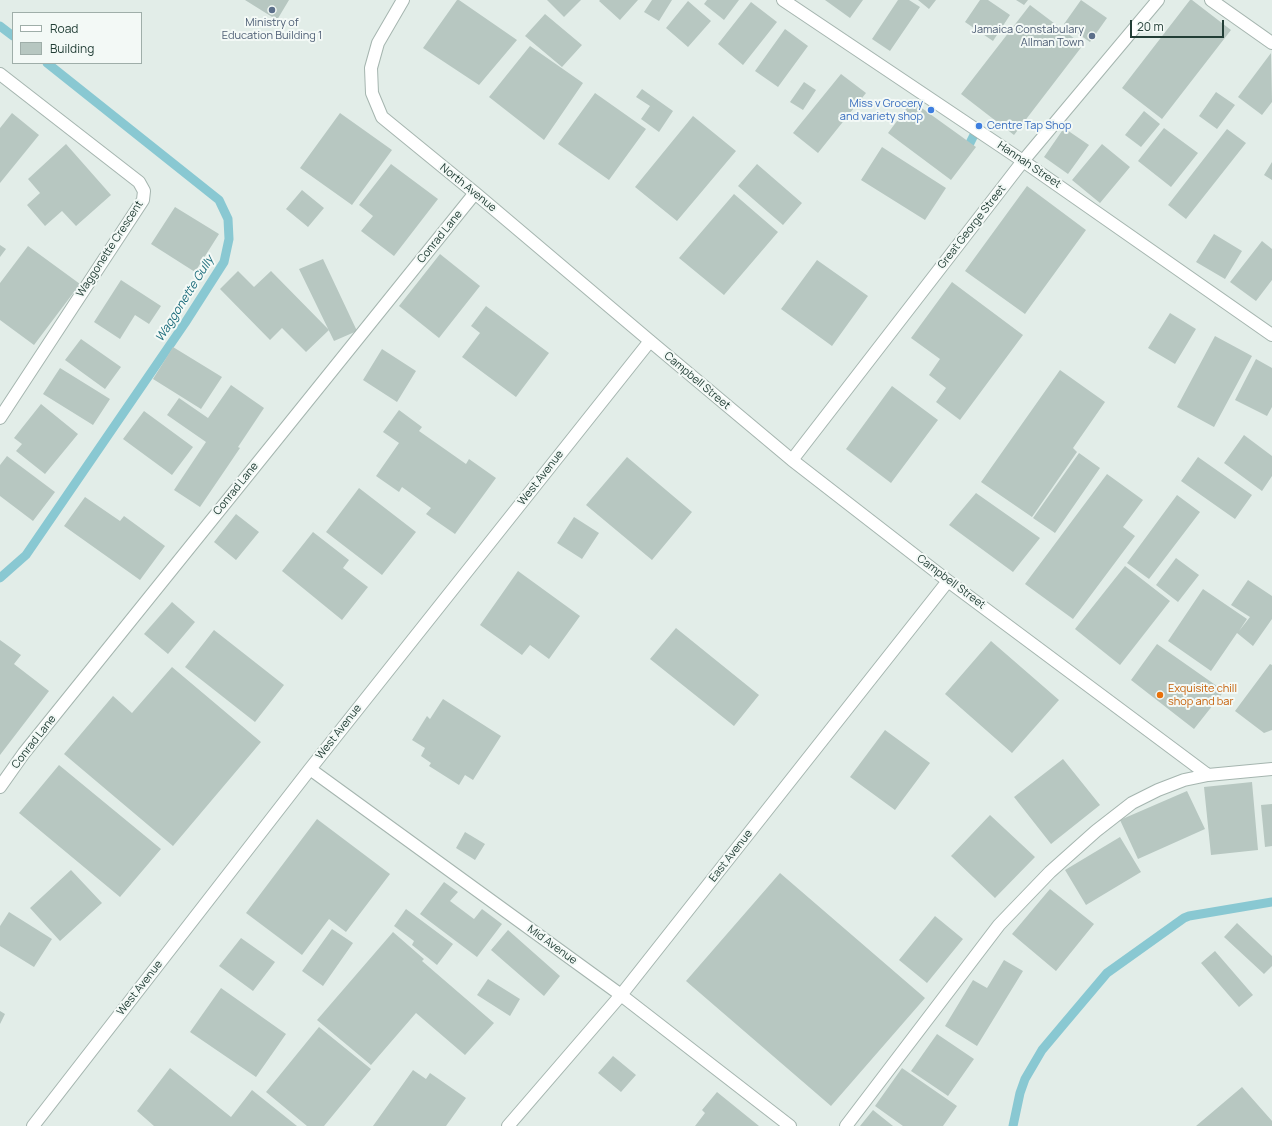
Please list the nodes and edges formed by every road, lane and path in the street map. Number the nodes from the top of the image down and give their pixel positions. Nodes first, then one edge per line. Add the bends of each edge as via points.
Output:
1 (403, 0) edge
2 (783, 0) edge
3 (1158, 0) edge
4 (1211, 0) edge
5 (1272, 43) edge
6 (0, 74) edge
7 (1023, 161) junction
8 (475, 192) junction
9 (1272, 335) edge
10 (650, 341) junction
11 (5, 399) edge
12 (0, 418) edge
13 (792, 460) junction
14 (948, 581) junction
15 (310, 768) junction
16 (1272, 769) edge
17 (1208, 775) junction
18 (0, 787) edge
19 (621, 995) junction
20 (33, 1126) edge
21 (508, 1126) edge
22 (790, 1126) edge
23 (846, 1126) edge

1 - 8 street, North Avenue via 378,43 371,68 372,93 382,117
2 - 7 street, Hannah Street
3 - 7 street, Great George Street
4 - 5 street
6 - 11 street, Waggonette Crescent via 139,182 144,191 143,200
7 - 9 street, Hannah Street
7 - 13 street, Great George Street
8 - 10 street, North Avenue
8 - 18 street, Conrad Lane via 24,753
10 - 13 street, Campbell Street
10 - 15 street, West Avenue
11 - 12 street, Waggonette Crescent
13 - 14 street, Campbell Street
14 - 17 street, Campbell Street
14 - 19 street, East Avenue
15 - 19 street, Mid Avenue
15 - 20 street, West Avenue
16 - 17 street
17 - 23 street via 1184,780 1132,803 1050,872 999,925
19 - 21 street, East Avenue
19 - 22 street, Mid Avenue

